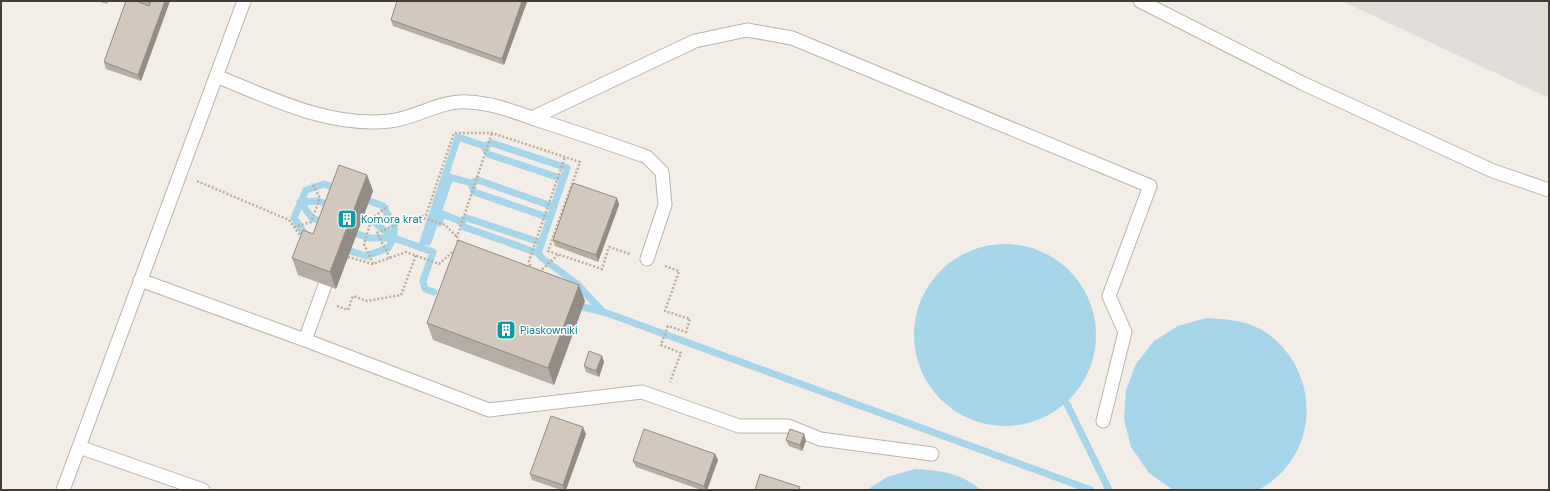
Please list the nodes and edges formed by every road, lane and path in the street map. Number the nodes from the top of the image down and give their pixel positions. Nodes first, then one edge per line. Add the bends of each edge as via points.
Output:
1 (244, 1) edge
2 (1140, 1) edge
3 (216, 76) junction
4 (532, 118) junction
5 (492, 133) junction
6 (564, 157) junction
7 (180, 174) junction
8 (312, 183) dead end
9 (1549, 190) edge
10 (388, 206) dead end
11 (420, 216) junction
12 (294, 227) junction
13 (457, 237) junction
14 (304, 241) edge
15 (416, 255) junction
16 (558, 255) junction
17 (348, 257) dead end
18 (390, 258) junction
19 (647, 260) junction
20 (373, 264) junction
21 (524, 268) edge
22 (532, 271) junction
23 (140, 280) junction
24 (325, 285) edge
25 (320, 299) junction
26 (305, 340) junction
27 (670, 382) dead end
28 (1103, 421) dead end
29 (78, 447) junction
30 (932, 454) dead end
31 (63, 490) edge
32 (204, 490) edge

1 - 3 lane
2 - 9 lane via 1302,83 1493,171
3 - 4 lane via 310,113 338,119 373,123 400,120 449,103 468,102 497,106
3 - 7 lane
4 - 19 lane via 647,157 662,172 665,205
4 - 28 lane via 695,41 747,30 792,38 1150,186 1109,296 1125,332
5 - 6 path
5 - 11 path via 454,133 426,215
5 - 13 path
6 - 16 path via 580,162 548,252
6 - 22 path via 530,257
7 - 12 path via 289,220
7 - 23 lane
8 - 12 path via 320,198 311,222
10 - 20 path via 372,218 364,244
11 - 13 path via 445,225
11 - 18 path via 377,233
12 - 14 path
13 - 15 path via 460,246 439,264
15 - 18 path via 406,252
15 - 25 path via 401,295 367,301 353,296 348,310
16 - 19 path via 602,270 609,247
16 - 22 path via 539,273
17 - 20 path
18 - 20 path
19 - 27 path via 679,271 665,311 690,319 686,332 668,326 661,345 681,353
21 - 22 path
23 - 26 lane
23 - 29 lane
24 - 25 lane
25 - 26 lane
26 - 30 lane via 489,410 642,392 739,426 788,426 820,438
29 - 31 lane
29 - 32 lane

